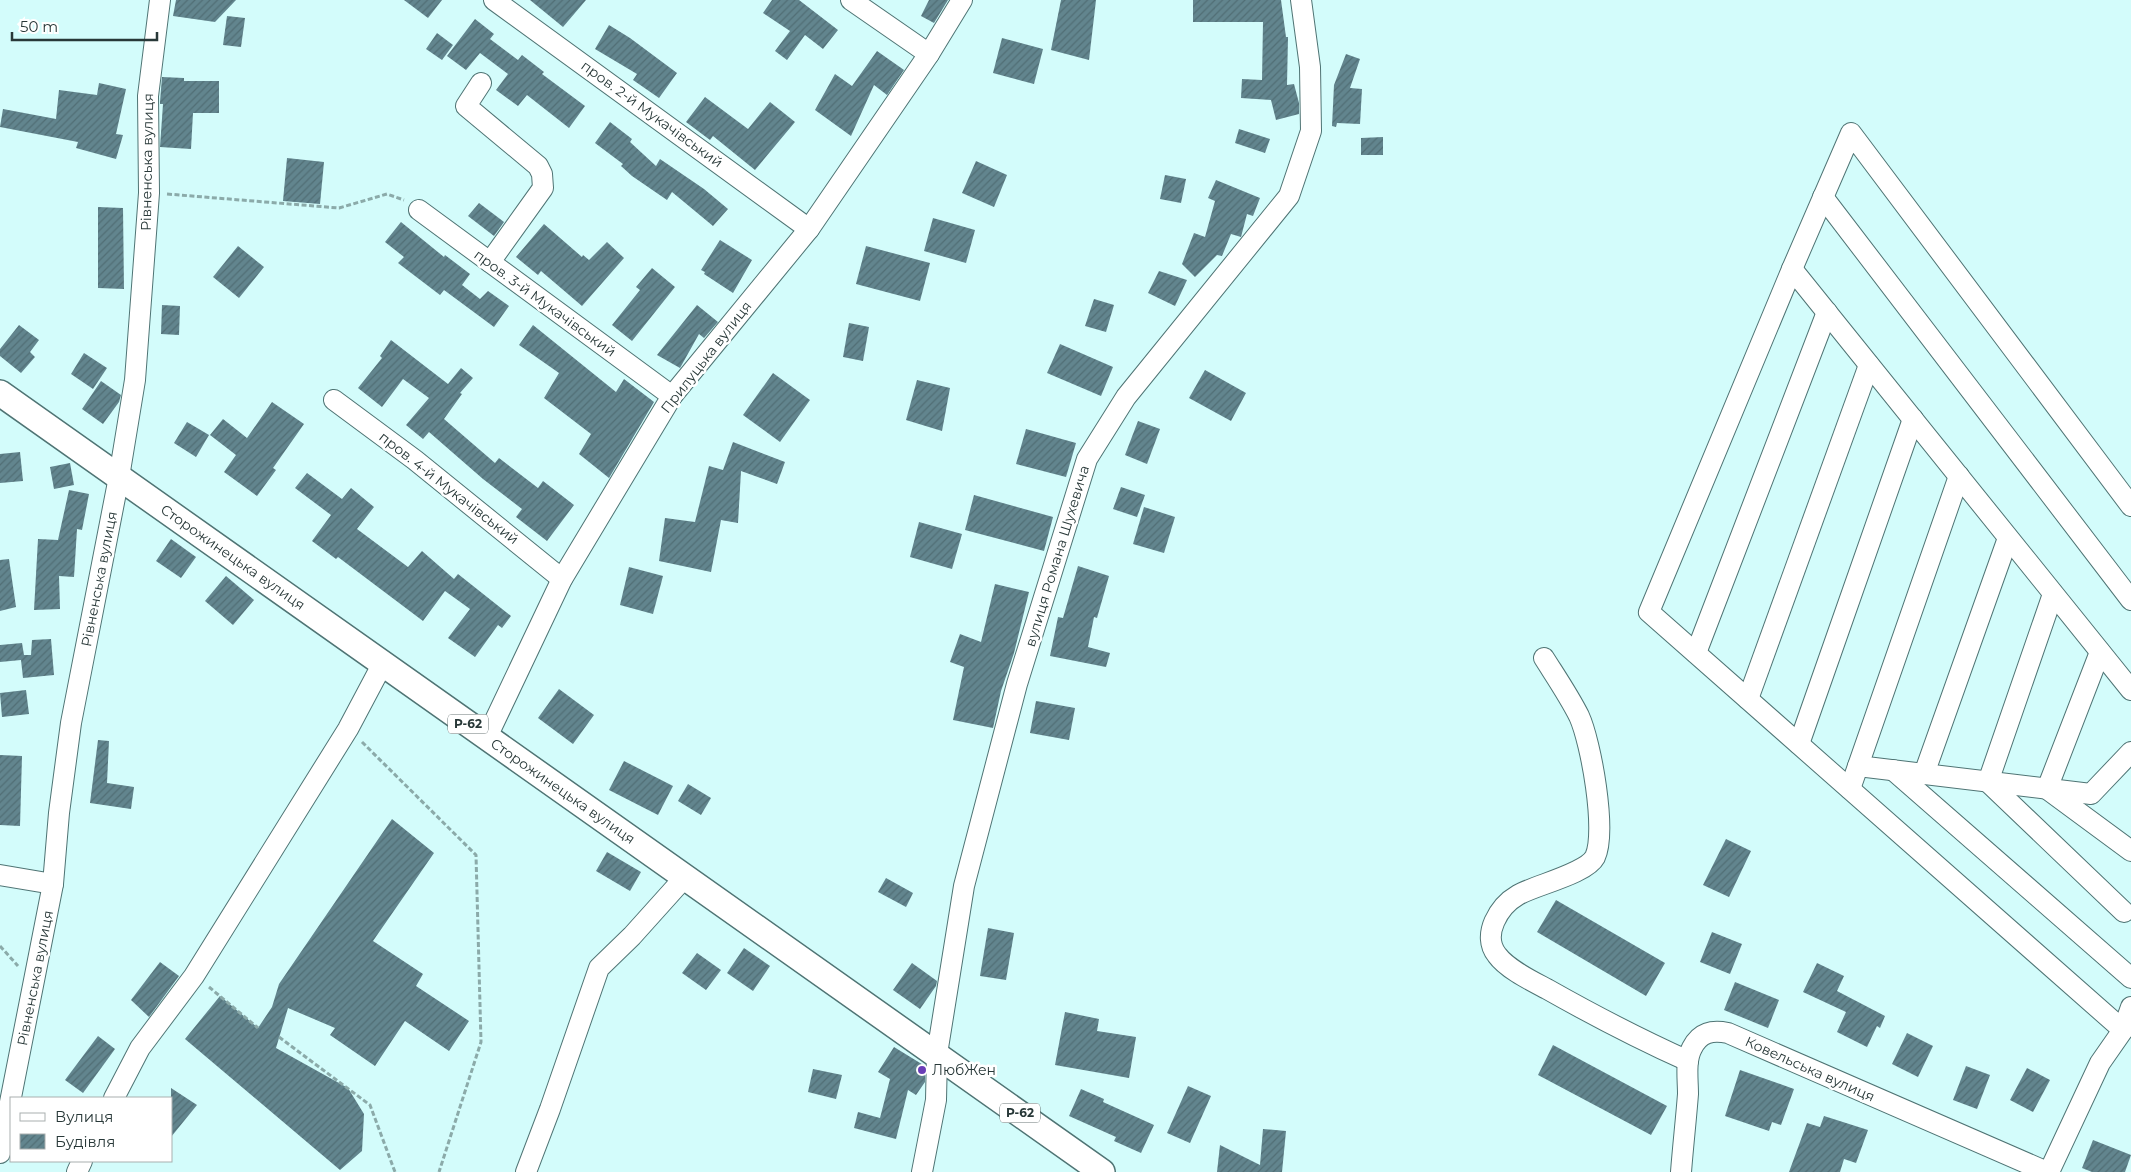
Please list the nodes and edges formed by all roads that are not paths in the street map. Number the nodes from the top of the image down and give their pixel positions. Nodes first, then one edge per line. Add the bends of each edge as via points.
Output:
1 (160, 0) edge
2 (494, 0) edge
3 (851, 0) edge
4 (962, 0) edge
5 (1301, 0) edge
6 (929, 54) junction
7 (481, 83) dead end
8 (1824, 197) junction
9 (418, 210) road end
10 (809, 229) junction
11 (490, 262) junction
12 (1792, 269) junction
13 (1827, 312) junction
14 (1869, 365) junction
15 (0, 393) edge
16 (672, 396) junction
17 (334, 400) dead end
18 (1913, 419) junction
19 (1959, 476) junction
20 (119, 477) junction
21 (2131, 506) edge
22 (2008, 538) junction
23 (562, 579) junction
24 (2053, 594) junction
25 (2131, 600) edge
26 (2100, 652) junction
27 (1696, 653) junction
28 (1544, 658) dead end
29 (383, 663) junction
30 (2131, 690) edge
31 (1748, 699) junction
32 (486, 737) junction
33 (1799, 744) junction
34 (2131, 752) edge
35 (1858, 766) junction
36 (1893, 770) junction
37 (1924, 774) junction
38 (1988, 782) junction
39 (1850, 789) junction
40 (2047, 789) junction
41 (2131, 852) edge
42 (0, 875) edge
43 (685, 876) junction
44 (53, 884) junction
45 (2124, 912) dead end
46 (2131, 978) edge
47 (2131, 1007) edge
48 (2123, 1030) junction
49 (937, 1054) junction
50 (1688, 1061) junction
51 (12, 1097) edge
52 (115, 1097) edge
53 (10, 1104) edge
54 (0, 1153) edge
55 (526, 1172) edge
56 (922, 1172) edge
57 (1102, 1172) edge
58 (1681, 1172) edge
59 (2048, 1172) edge

1 - 20 street, Рівненська вулиця via 148,96 149,194 135,380
2 - 10 street, пров. 2-й Мукачівський
3 - 6 street
4 - 6 street, Прилуцька вулиця
5 - 49 street, вулиця Романа Шухевича via 1310,68 1311,131 1289,196 1126,397 1087,459 1017,684 964,886
6 - 10 street, Прилуцька вулиця
7 - 11 street via 466,106 538,166 544,182 543,188
8 - 12 street
8 - 21 street via 1851,133
8 - 25 street
9 - 11 street, пров. 3-й Мукачівський
10 - 16 street, Прилуцька вулиця
11 - 16 street, пров. 3-й Мукачівський
12 - 13 street
12 - 27 street via 1649,612
13 - 14 street
13 - 27 street
14 - 18 street
14 - 31 street
15 - 20 main road, Сторожинецька вулиця / Р-62
16 - 23 street, Прилуцька вулиця
17 - 23 street, пров. 4-й Мукачівський via 415,460
18 - 19 street
18 - 33 street
19 - 22 street
19 - 35 street
20 - 29 main road, Сторожинецька вулиця / Р-62
20 - 44 street, Рівненська вулиця via 71,723
22 - 24 street
22 - 37 street
23 - 32 street, Прилуцька вулиця
24 - 26 street
24 - 38 street
26 - 30 street
26 - 40 street
27 - 31 street
28 - 50 street via 1585,731 1595,783 1599,841 1594,858 1584,867 1518,895 1507,903 1491,925 1496,955 1518,973 1600,1019
29 - 32 main road, Сторожинецька вулиця / Р-62
29 - 52 street via 348,729 194,976 140,1048
31 - 33 street
32 - 43 main road, Сторожинецька вулиця / Р-62
33 - 39 street
34 - 40 street via 2091,794
35 - 36 street
35 - 39 street
36 - 37 street
36 - 46 street
37 - 38 street
38 - 40 street
38 - 45 street
39 - 48 street
40 - 41 street
42 - 44 street
43 - 49 main road, Сторожинецька вулиця / Р-62
43 - 55 street via 599,968
44 - 51 street, Рівненська вулиця
47 - 48 street
48 - 59 street via 2100,1063
49 - 56 street, вулиця Романа Шухевича via 936,1100
49 - 57 main road, Сторожинецька вулиця / Р-62
50 - 58 street, Ковельська вулиця
50 - 59 street, Ковельська вулиця via 1692,1048 1704,1034 1713,1031 1728,1033
53 - 54 street, Рівненська вулиця

